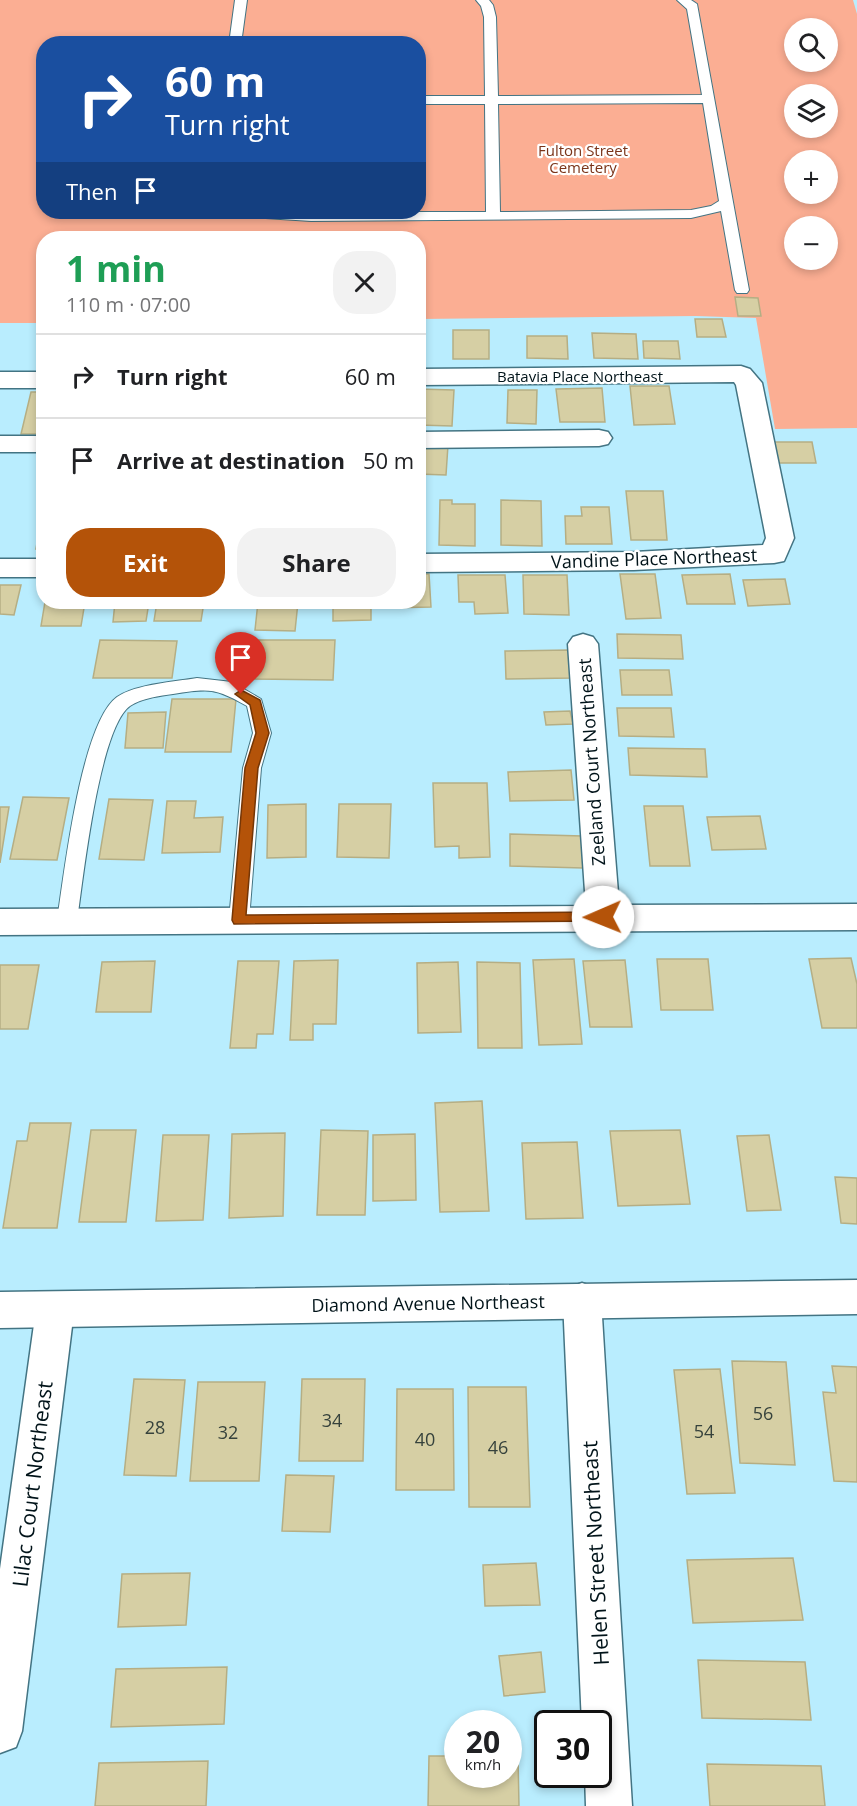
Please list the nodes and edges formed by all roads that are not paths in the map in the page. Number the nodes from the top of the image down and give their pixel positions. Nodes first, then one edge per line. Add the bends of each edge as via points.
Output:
1 (241, 0) edge
2 (482, 0) edge
3 (683, 0) edge
4 (236, 36) edge
5 (709, 99) junction
6 (426, 100) edge
7 (491, 100) junction
8 (726, 203) junction
9 (426, 216) edge
10 (493, 216) junction
11 (742, 290) dead end
12 (741, 374) joint
13 (426, 377) edge
14 (0, 380) edge
15 (36, 380) edge
16 (599, 438) dead end
17 (426, 440) edge
18 (0, 444) edge
19 (36, 444) edge
20 (426, 563) edge
21 (583, 644) dead end
22 (603, 917) junction
23 (857, 917) edge
24 (239, 920) junction
25 (67, 921) junction
26 (0, 922) edge
27 (857, 1298) edge
28 (582, 1300) junction
29 (0, 1310) edge
30 (56, 1310) junction
31 (9, 1599) edge
32 (0, 1731) edge
33 (609, 1806) edge

1 - 4 lane
2 - 7 lane via 490,17
3 - 5 lane via 693,7
5 - 7 lane
5 - 8 lane
6 - 7 lane
7 - 10 lane
8 - 10 lane via 691,214
8 - 11 lane
9 - 10 lane
12 - 13 street, Batavia Place Northeast
12 - 20 street, Vandine Place Northeast via 749,383 780,538 774,554 634,561
14 - 15 street
16 - 17 street
18 - 19 street
21 - 22 street, Zeeland Court Northeast
22 - 23 street
22 - 24 street
24 - 25 street
24 - 25 lane via 252,768 262,733 255,703 226,686 197,684 148,692 123,702 108,721 85,798
25 - 26 street
27 - 28 street, Diamond Avenue Northeast
28 - 30 street, Diamond Avenue Northeast
28 - 33 street, Helen Street Northeast
29 - 30 street, Diamond Avenue Northeast
30 - 31 street, Lilac Court Northeast
31 - 32 street, Lilac Court Northeast

